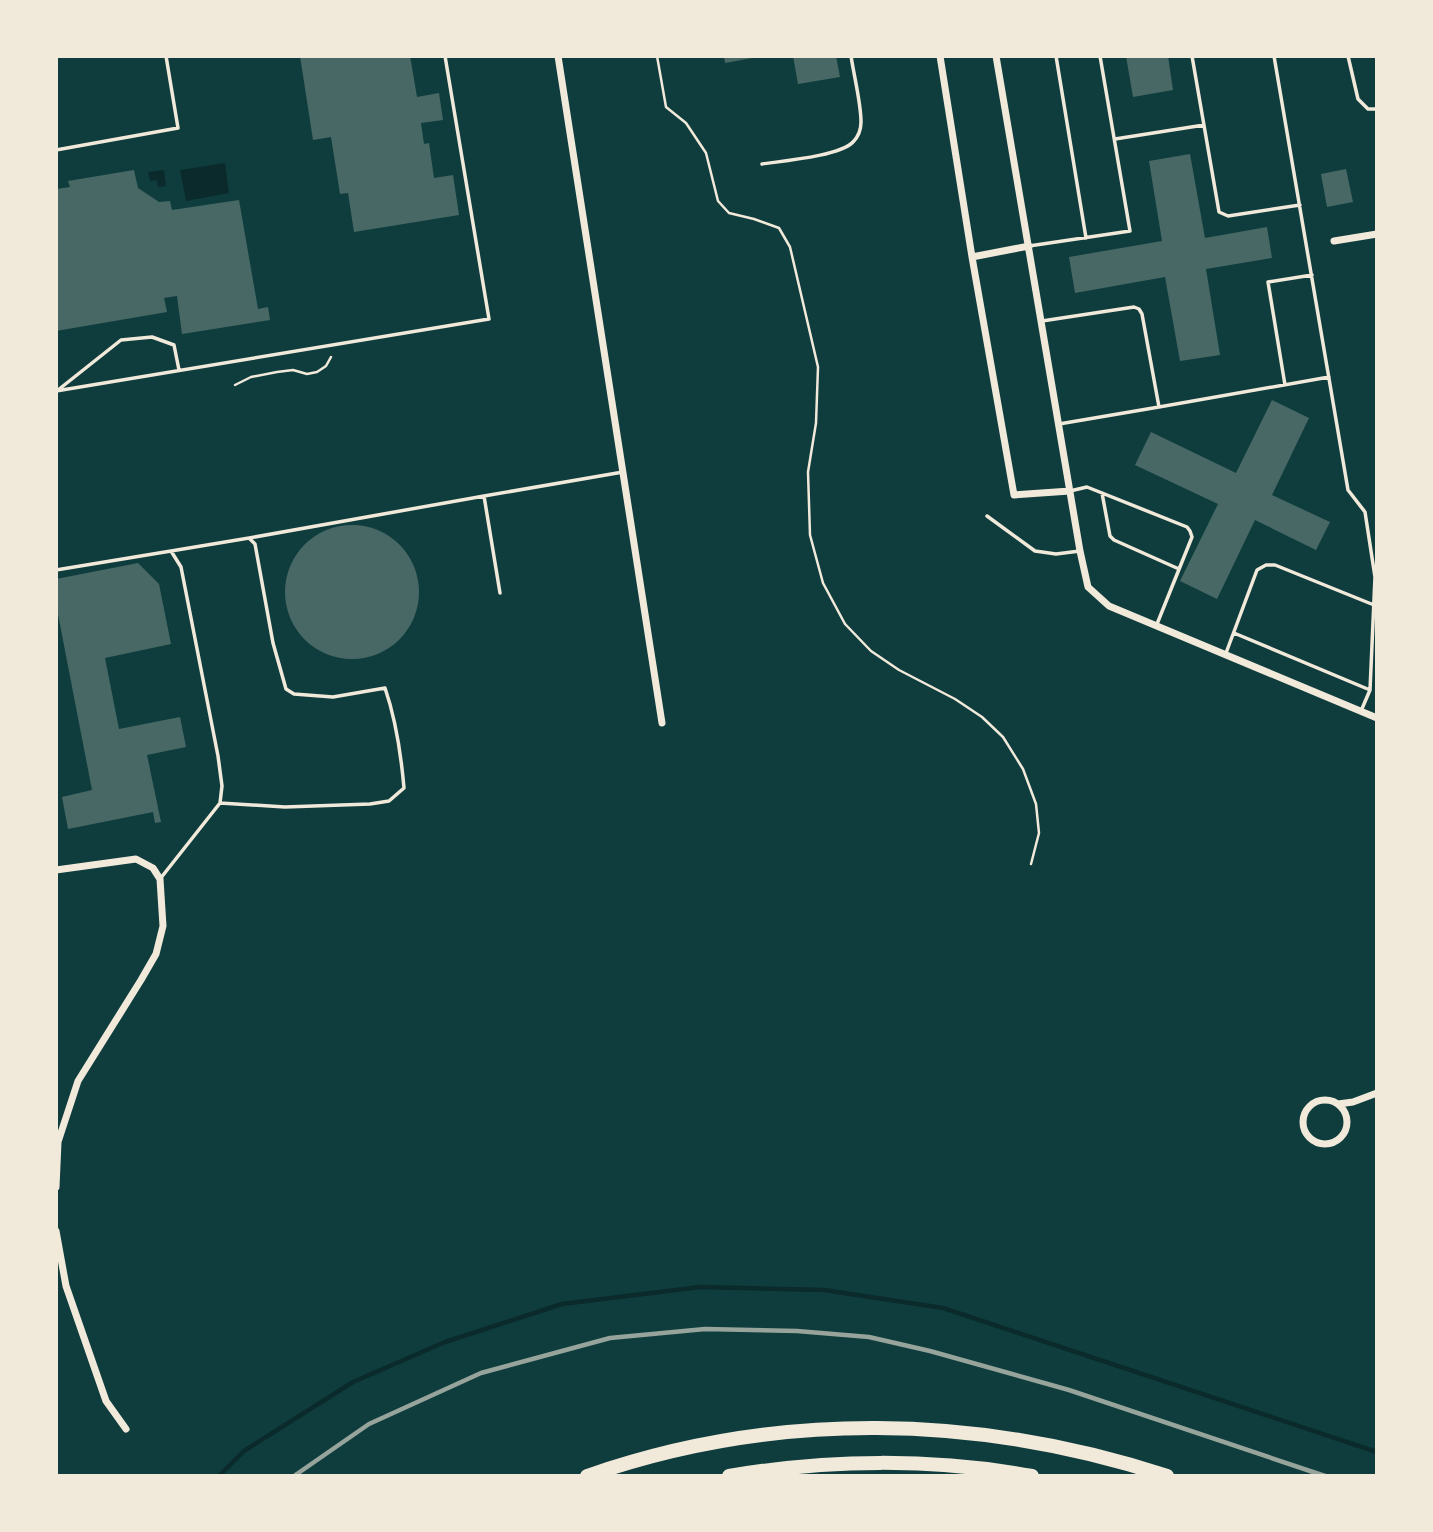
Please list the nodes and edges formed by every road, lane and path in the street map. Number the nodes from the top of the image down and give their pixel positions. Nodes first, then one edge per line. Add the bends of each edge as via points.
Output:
1 (166, 56) edge
2 (445, 56) edge
3 (558, 56) edge
4 (657, 56) edge
5 (851, 56) edge
6 (940, 56) edge
7 (998, 56) edge
8 (1056, 56) edge
9 (1100, 56) edge
10 (1192, 56) edge
11 (1274, 56) edge
12 (1348, 56) edge
13 (1377, 109) edge
14 (1204, 125) junction
15 (1115, 139) junction
16 (56, 150) edge
17 (762, 164) dead end
18 (1300, 205) junction
19 (1377, 234) edge
20 (1086, 238) junction
21 (1334, 242) dead end
22 (1029, 246) junction
23 (972, 257) junction
24 (1312, 275) junction
25 (1042, 321) junction
26 (331, 357) dead end
27 (179, 370) junction
28 (1329, 377) junction
29 (235, 385) dead end
30 (1285, 385) junction
31 (56, 391) edge
32 (1159, 407) junction
33 (1059, 424) junction
34 (623, 472) junction
35 (1070, 491) junction
36 (1102, 493) junction
37 (484, 496) junction
38 (987, 516) dead end
39 (249, 538) junction
40 (171, 551) junction
41 (1080, 554) junction
42 (1179, 569) junction
43 (56, 570) edge
44 (500, 593) dead end
45 (1374, 605) junction
46 (1156, 626) junction
47 (1234, 633) junction
48 (1225, 655) junction
49 (1370, 690) junction
50 (1361, 711) junction
51 (1377, 718) edge
52 (662, 723) dead end
53 (220, 803) junction
54 (1031, 864) dead end
55 (56, 870) edge
56 (160, 879) junction
57 (1377, 1093) edge
58 (1338, 1104) junction
59 (56, 1187) edge
60 (56, 1231) edge
61 (66, 1286) junction
62 (56, 1288) edge
63 (126, 1429) dead end
64 (587, 1476) edge
65 (729, 1476) edge
66 (1032, 1476) edge
67 (1167, 1476) edge

1 - 16 lane via 178,128
2 - 27 lane via 489,319
3 - 34 street
4 - 54 path via 666,107 686,123 706,153 718,201 729,214 779,228 790,247 818,367 808,472 810,535 823,583 845,624 871,651 955,699 1003,737 1023,769 1036,804 1038,833
5 - 17 lane via 861,122 854,141 833,152
6 - 23 street
7 - 22 street
8 - 20 lane
9 - 15 lane
10 - 14 lane
11 - 18 lane
12 - 13 lane via 1358,99 1368,109
14 - 15 lane
14 - 18 lane via 1219,212 1228,216
15 - 20 lane via 1130,231
18 - 24 lane
19 - 21 street
20 - 22 lane
22 - 23 street
22 - 25 street
23 - 35 street via 1014,495
24 - 28 lane
24 - 30 lane via 1268,282
25 - 32 lane via 1139,309
25 - 33 street
26 - 29 path via 317,372 277,372
27 - 31 lane
27 - 31 lane via 174,345 152,337 121,340
28 - 30 lane
28 - 45 lane via 1348,490 1365,512 1375,577
30 - 32 lane
32 - 33 lane
33 - 35 street
34 - 37 lane
34 - 52 street
35 - 36 lane via 1087,487
35 - 41 street
36 - 42 lane via 1114,540
36 - 42 lane via 1187,527 1192,537
37 - 39 lane
37 - 44 lane
38 - 41 lane via 1035,551
39 - 40 lane
39 - 53 lane via 286,689 333,697 386,688 404,788 389,801 370,804 285,807
40 - 43 lane
40 - 53 lane via 181,568 218,756
41 - 46 street via 1088,587 1109,606
42 - 46 lane
45 - 47 lane via 1265,565 1257,570
45 - 49 lane
46 - 48 street
47 - 48 lane
47 - 49 lane
48 - 50 street
49 - 50 lane
50 - 51 street
53 - 56 lane
55 - 56 street via 136,859 153,868
56 - 59 street via 163,926 156,954 78,1081 58,1142
57 - 58 street
58 - 58 street via 1347,1123 1342,1137 1322,1144 1309,1138 1303,1125 1309,1107 1320,1101
60 - 61 street
61 - 62 street
61 - 63 street via 106,1401
64 - 67 highway via 721,1441 803,1430 881,1427 1007,1437
65 - 66 highway via 817,1465 906,1463

